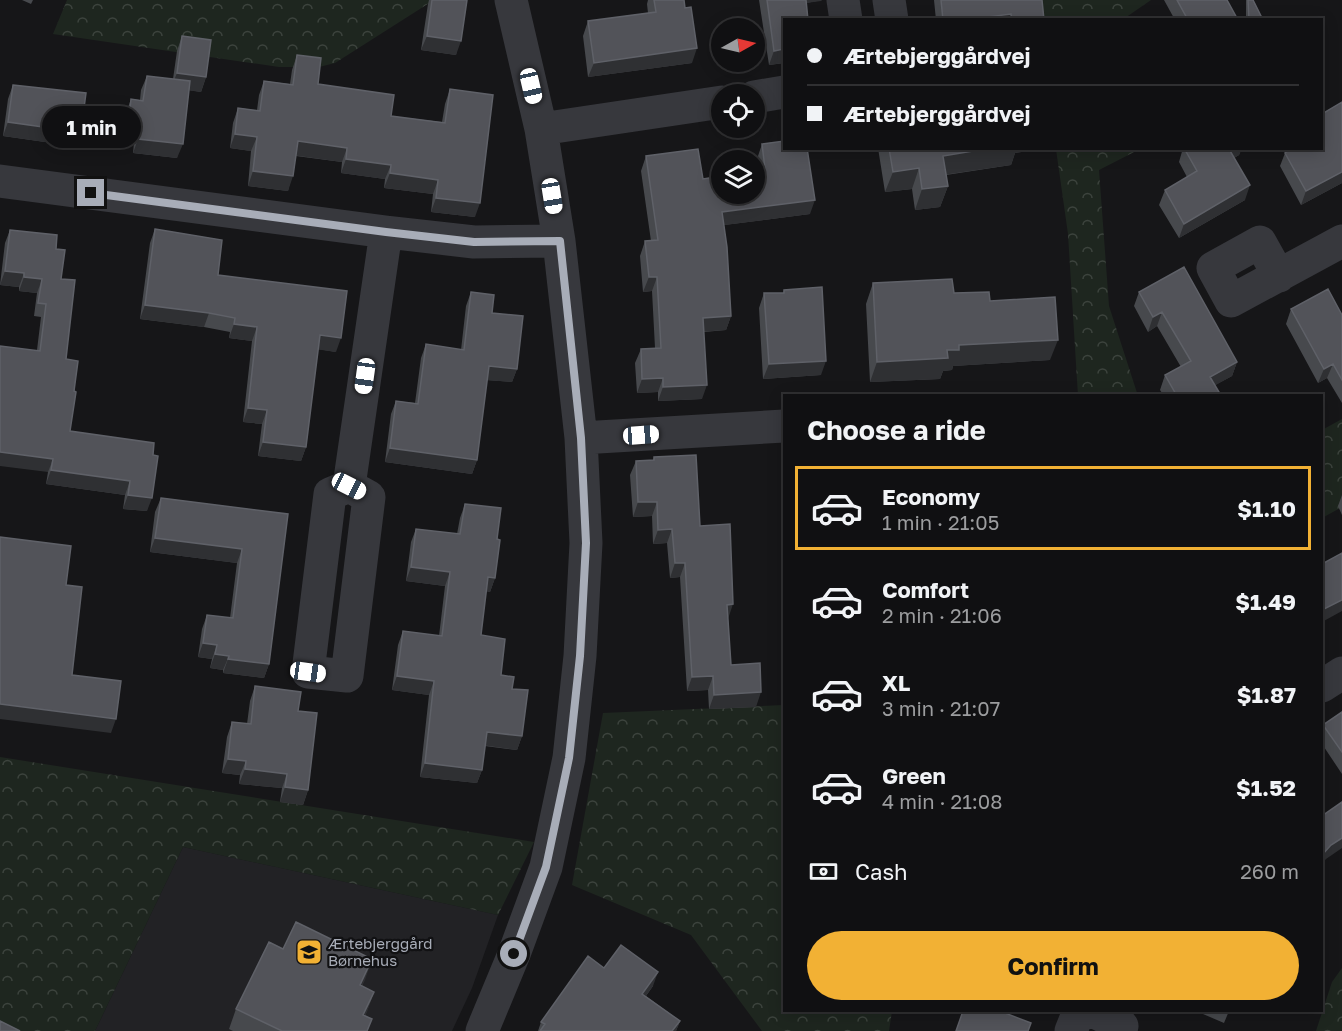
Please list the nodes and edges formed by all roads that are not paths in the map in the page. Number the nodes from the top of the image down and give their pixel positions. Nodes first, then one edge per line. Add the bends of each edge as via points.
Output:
1 (511, 0) edge
2 (843, 0) edge
3 (889, 0) edge
4 (846, 18) edge
5 (892, 18) edge
6 (783, 92) edge
7 (765, 95) edge
8 (711, 104) edge
9 (541, 129) junction
10 (0, 181) edge
11 (386, 232) junction
12 (560, 241) junction
13 (1342, 241) edge
14 (1278, 276) dead end
15 (783, 426) edge
16 (581, 438) junction
17 (349, 486) junction
18 (1342, 673) edge
19 (1323, 685) edge
20 (1079, 1012) edge
21 (1095, 1012) edge
22 (482, 1031) edge
23 (1071, 1031) edge
24 (1120, 1031) edge

1 - 9 street
2 - 4 street
3 - 5 street
6 - 7 street
8 - 9 street
9 - 12 street
10 - 11 street
11 - 12 street via 474,242
11 - 17 street
12 - 16 street
13 - 14 street
15 - 16 street
16 - 22 street via 586,543 569,758 546,867
17 - 17 street via 330,494 308,672 347,676 369,497
18 - 19 street
20 - 23 street
21 - 24 street via 1122,1026

